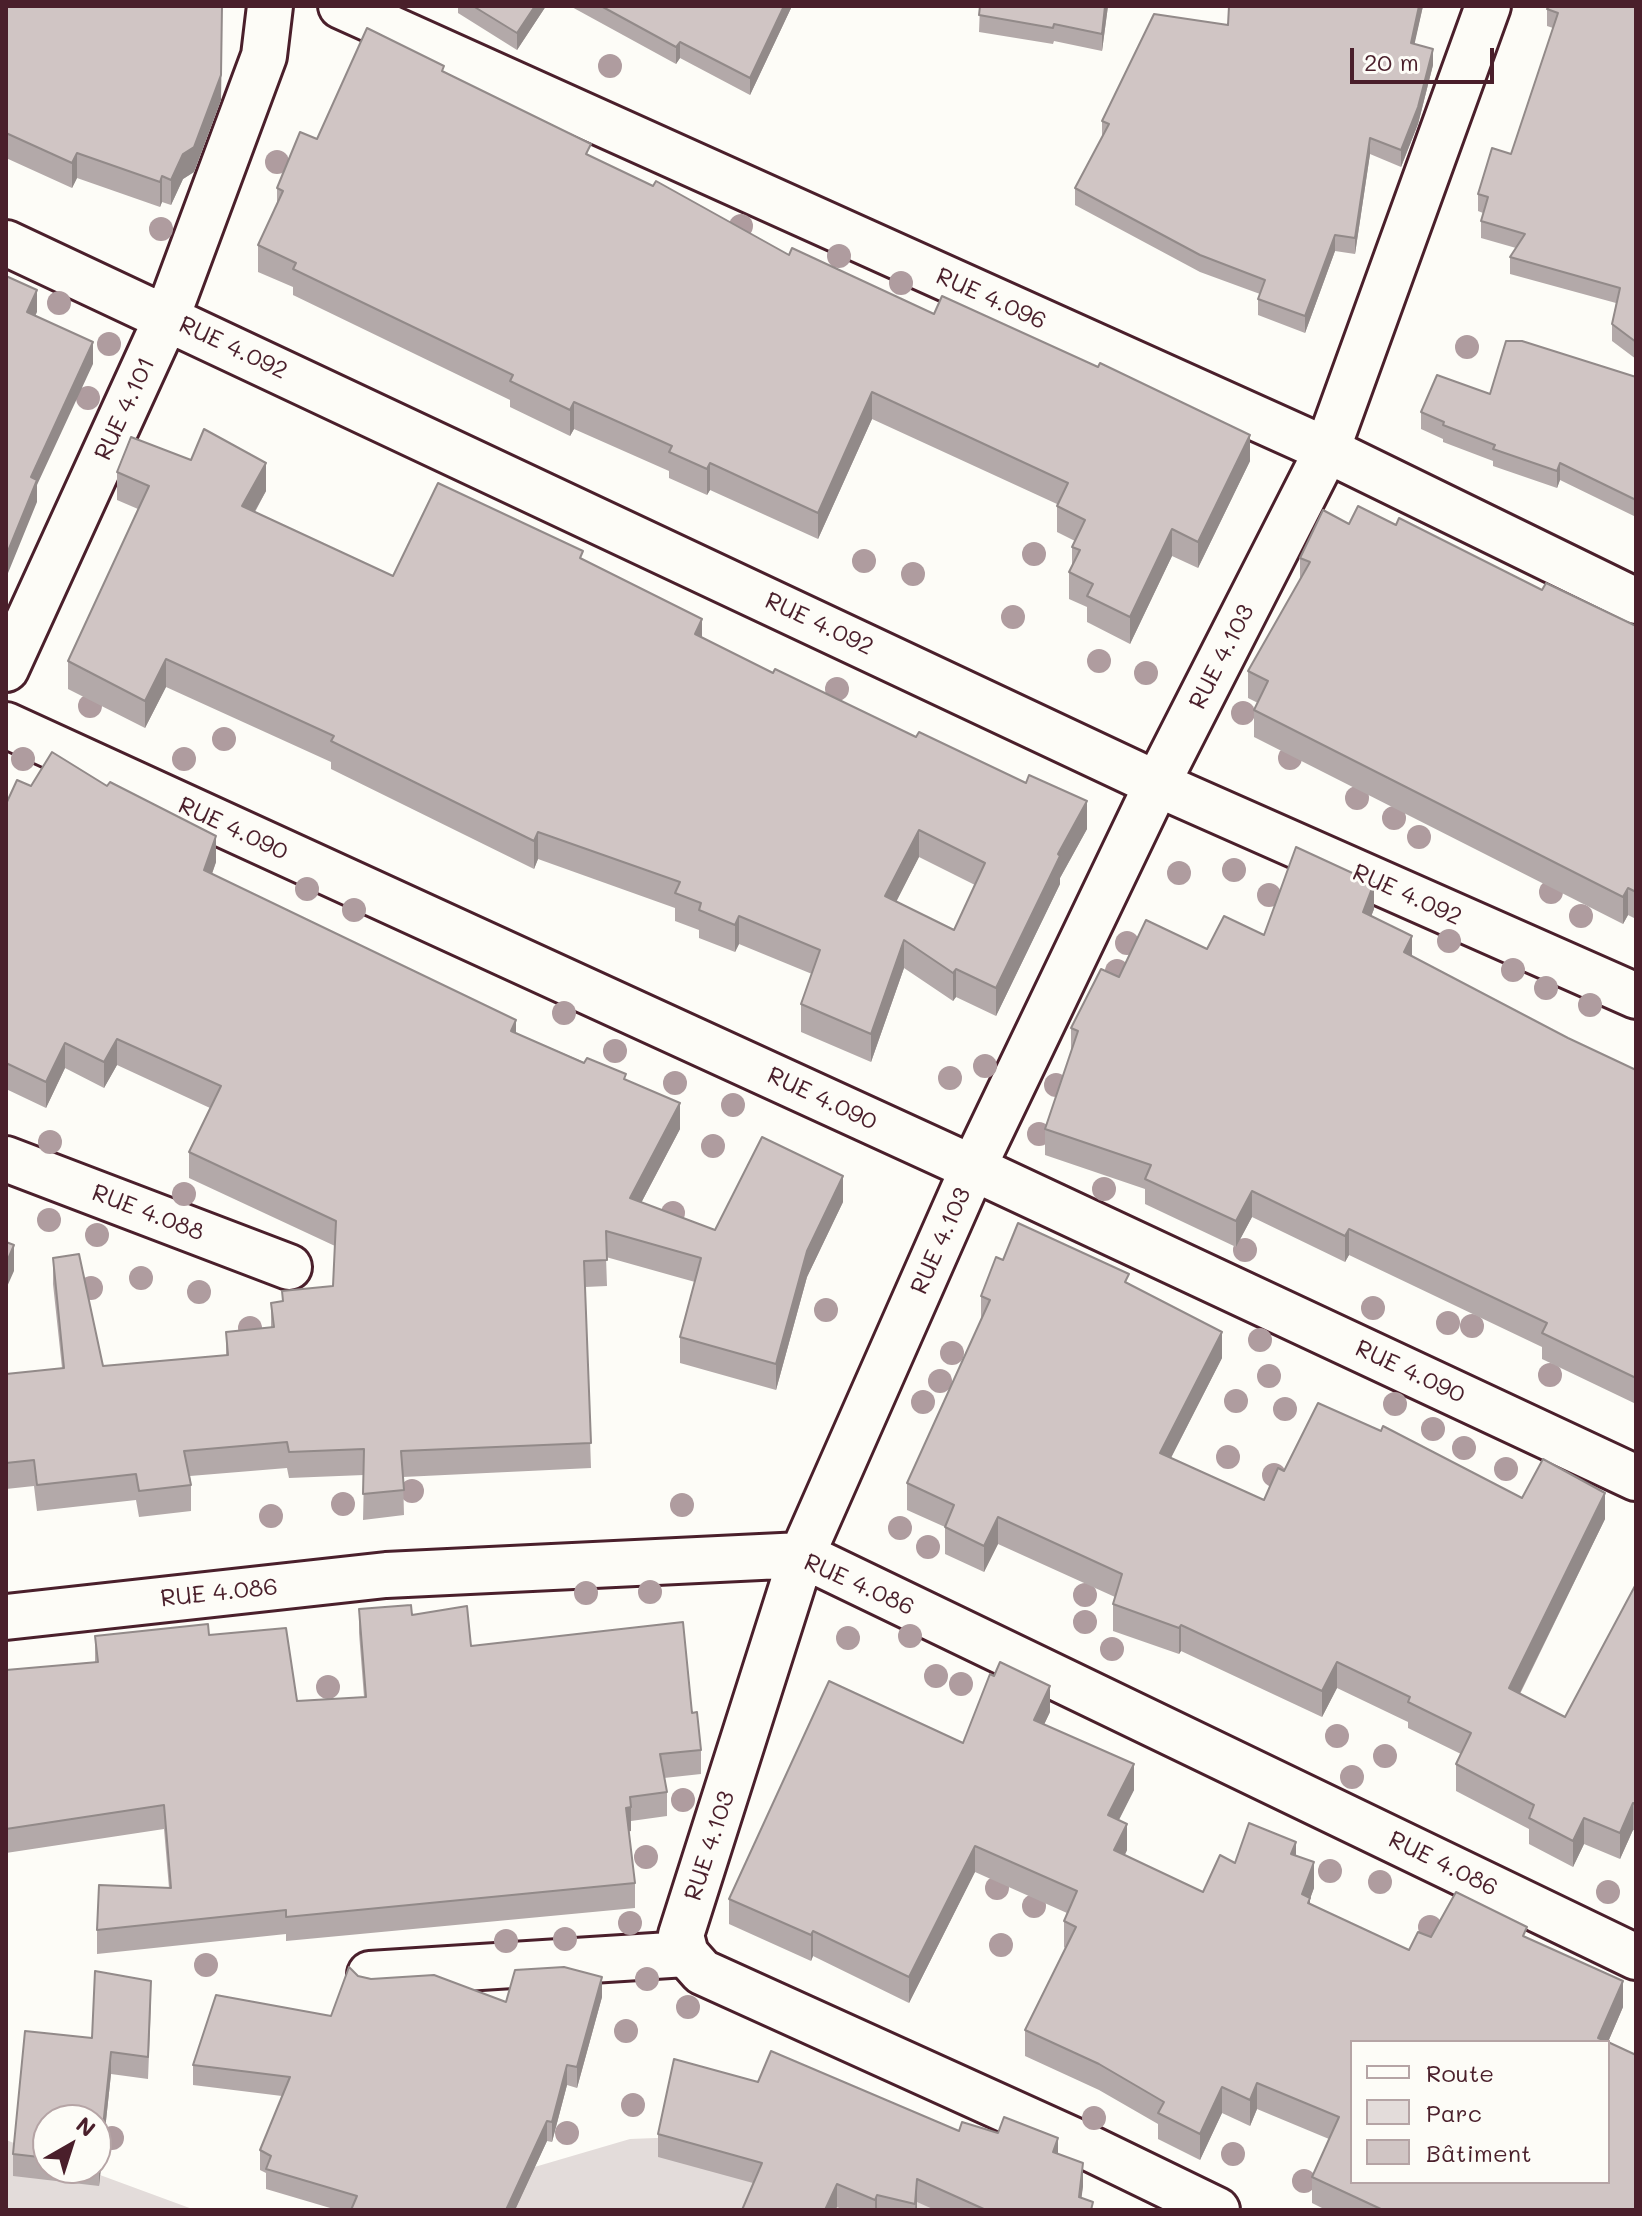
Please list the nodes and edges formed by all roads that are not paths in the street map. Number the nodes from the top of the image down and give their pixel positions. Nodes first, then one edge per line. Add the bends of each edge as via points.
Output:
1 (270, 6) edge
2 (341, 6) edge
3 (1488, 6) edge
4 (6, 243) edge
5 (167, 317) junction
6 (1327, 450) junction
7 (1636, 601) edge
8 (6, 669) edge
9 (6, 725) edge
10 (1157, 784) junction
11 (1636, 996) edge
12 (6, 1159) edge
13 (973, 1168) junction
14 (289, 1267) dead end
15 (1636, 1478) edge
16 (802, 1555) junction
17 (6, 1617) edge
18 (686, 1954) junction
19 (1636, 1957) edge
20 (370, 1974) dead end
21 (1217, 2210) edge

1 - 5 street, RUE 4.101 via 264,56
2 - 6 street, RUE 4.096
3 - 6 street, RUE 4.103
4 - 5 street, RUE 4.092
5 - 8 street, RUE 4.101
5 - 10 street, RUE 4.092
6 - 7 street, RUE 4.096
6 - 10 street, RUE 4.103
9 - 13 street, RUE 4.090
10 - 11 street, RUE 4.092
10 - 13 street, RUE 4.103
12 - 14 street, RUE 4.088
13 - 15 street, RUE 4.090
13 - 16 street, RUE 4.103
16 - 17 street, RUE 4.086 via 386,1575
16 - 18 street, RUE 4.103 via 681,1935
16 - 19 street, RUE 4.086
18 - 20 street
18 - 21 street via 702,1972

